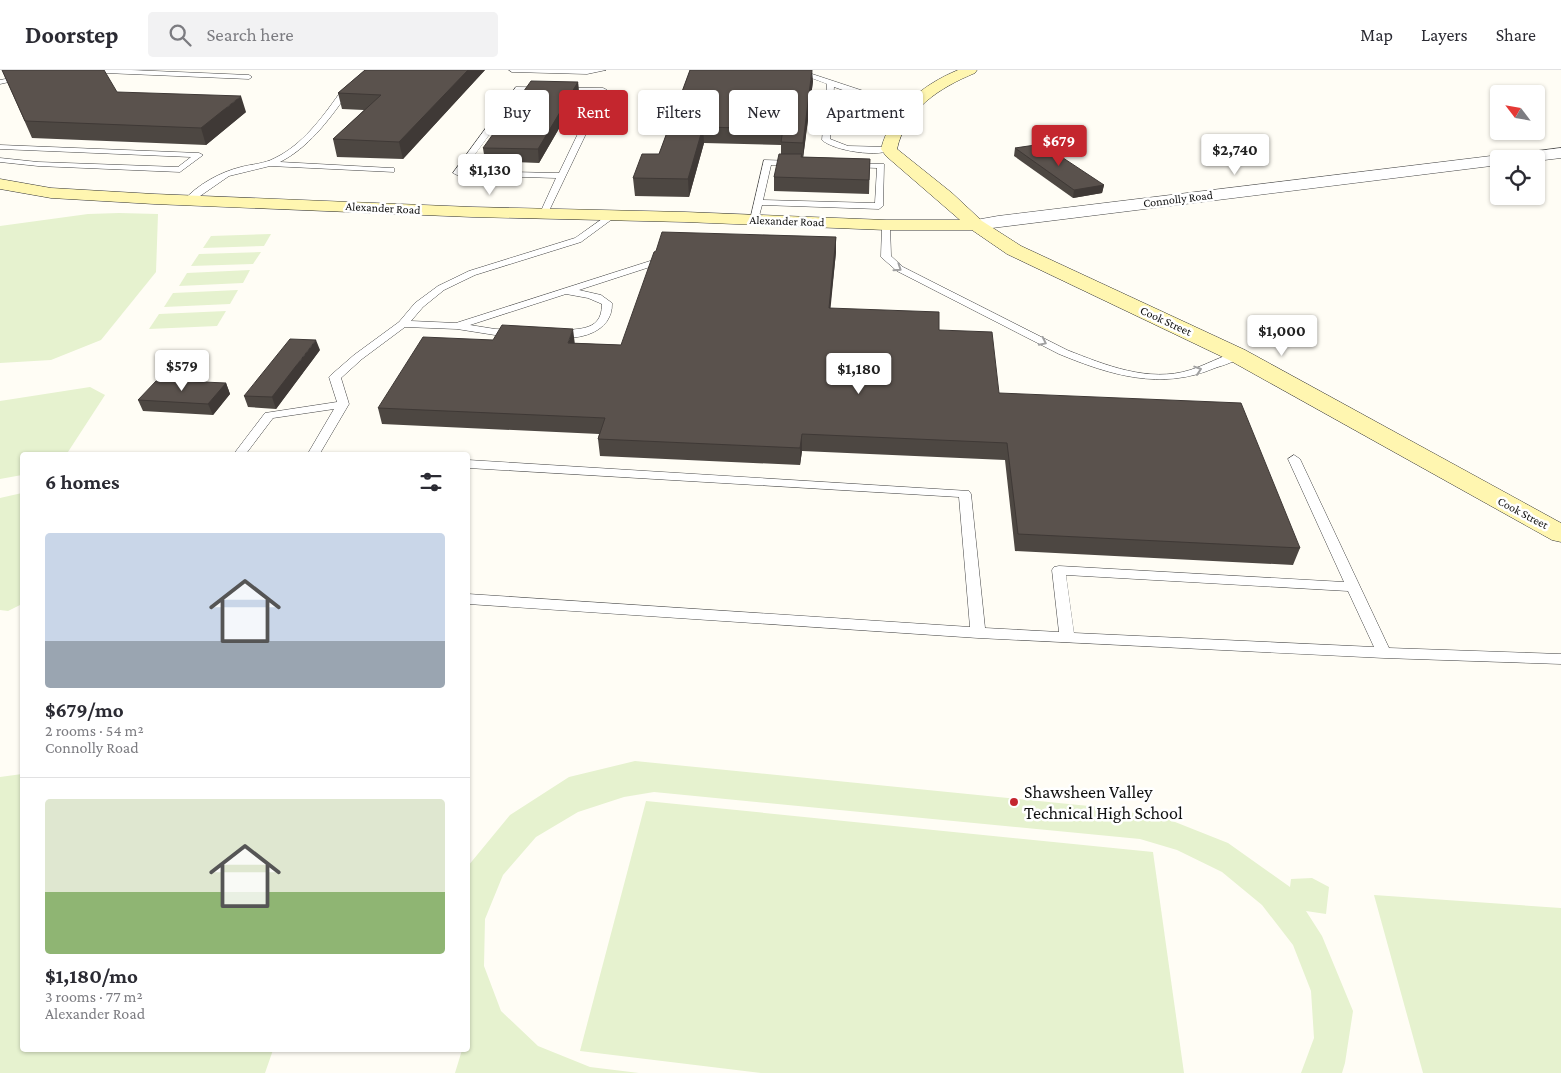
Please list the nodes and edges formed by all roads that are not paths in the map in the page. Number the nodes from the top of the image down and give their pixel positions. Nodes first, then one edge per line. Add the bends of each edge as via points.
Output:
1 (81, 70) edge
2 (512, 70) edge
3 (603, 70) edge
4 (793, 70) edge
5 (970, 70) edge
6 (34, 72) edge
7 (46, 74) edge
8 (250, 77) dead end
9 (0, 82) edge
10 (830, 82) junction
11 (852, 90) edge
12 (342, 96) dead end
13 (923, 99) edge
14 (892, 135) edge
15 (0, 148) edge
16 (889, 149) junction
17 (1561, 153) edge
18 (1545, 155) edge
19 (0, 156) edge
20 (0, 160) edge
21 (1490, 161) edge
22 (269, 163) junction
23 (805, 163) edge
24 (843, 165) edge
25 (391, 170) dead end
26 (562, 176) junction
27 (0, 184) edge
28 (187, 201) junction
29 (758, 202) junction
30 (544, 213) junction
31 (612, 215) junction
32 (754, 220) junction
33 (886, 225) junction
34 (976, 225) junction
35 (653, 263) edge
36 (565, 291) junction
37 (403, 324) junction
38 (457, 326) junction
39 (523, 333) edge
40 (542, 333) edge
41 (1237, 355) junction
42 (343, 404) junction
43 (241, 452) edge
44 (315, 452) edge
45 (1294, 459) dead end
46 (470, 464) edge
47 (1561, 534) edge
48 (1354, 587) junction
49 (470, 599) edge
50 (978, 633) junction
51 (1067, 637) junction
52 (1384, 653) junction
53 (1561, 659) edge

1 - 8 lane
2 - 3 lane
4 - 10 lane
5 - 13 street via 943,83
6 - 7 lane
6 - 9 lane
10 - 11 lane
10 - 16 lane via 826,140 841,148
12 - 22 lane via 325,120 288,154
14 - 16 street
15 - 19 lane via 3,155
15 - 20 lane via 199,154 180,170
16 - 34 street, Cook Street
17 - 18 street
21 - 34 street, Connolly Road
22 - 25 lane
22 - 28 lane via 220,177
23 - 29 lane via 767,162
24 - 29 lane via 881,166 879,206
26 - 26 lane via 603,90 519,88 457,173
26 - 30 lane
27 - 28 street, Alexander Road via 51,194
28 - 30 street, Alexander Road
29 - 32 lane
30 - 31 street, Alexander Road
31 - 32 street, Alexander Road
31 - 37 lane via 578,240 472,272 441,288 419,305
32 - 33 street, Alexander Road
33 - 34 street, Alexander Road
33 -> 41 lane via 886,257 900,270 1089,363 1135,375 1178,376
34 - 41 street, Cook Street via 1014,250 1050,268
35 - 36 lane
36 - 38 lane
36 - 40 lane via 584,293 606,303 605,321 587,331
37 - 38 lane
37 - 42 lane via 335,377
38 - 39 lane
41 - 47 street, Cook Street
42 - 43 lane via 269,415
42 - 44 lane
45 - 48 lane
46 - 50 lane via 965,494
48 - 51 lane via 1059,570
48 - 52 lane
49 - 50 lane
50 - 51 lane
51 - 52 lane
52 - 53 lane

